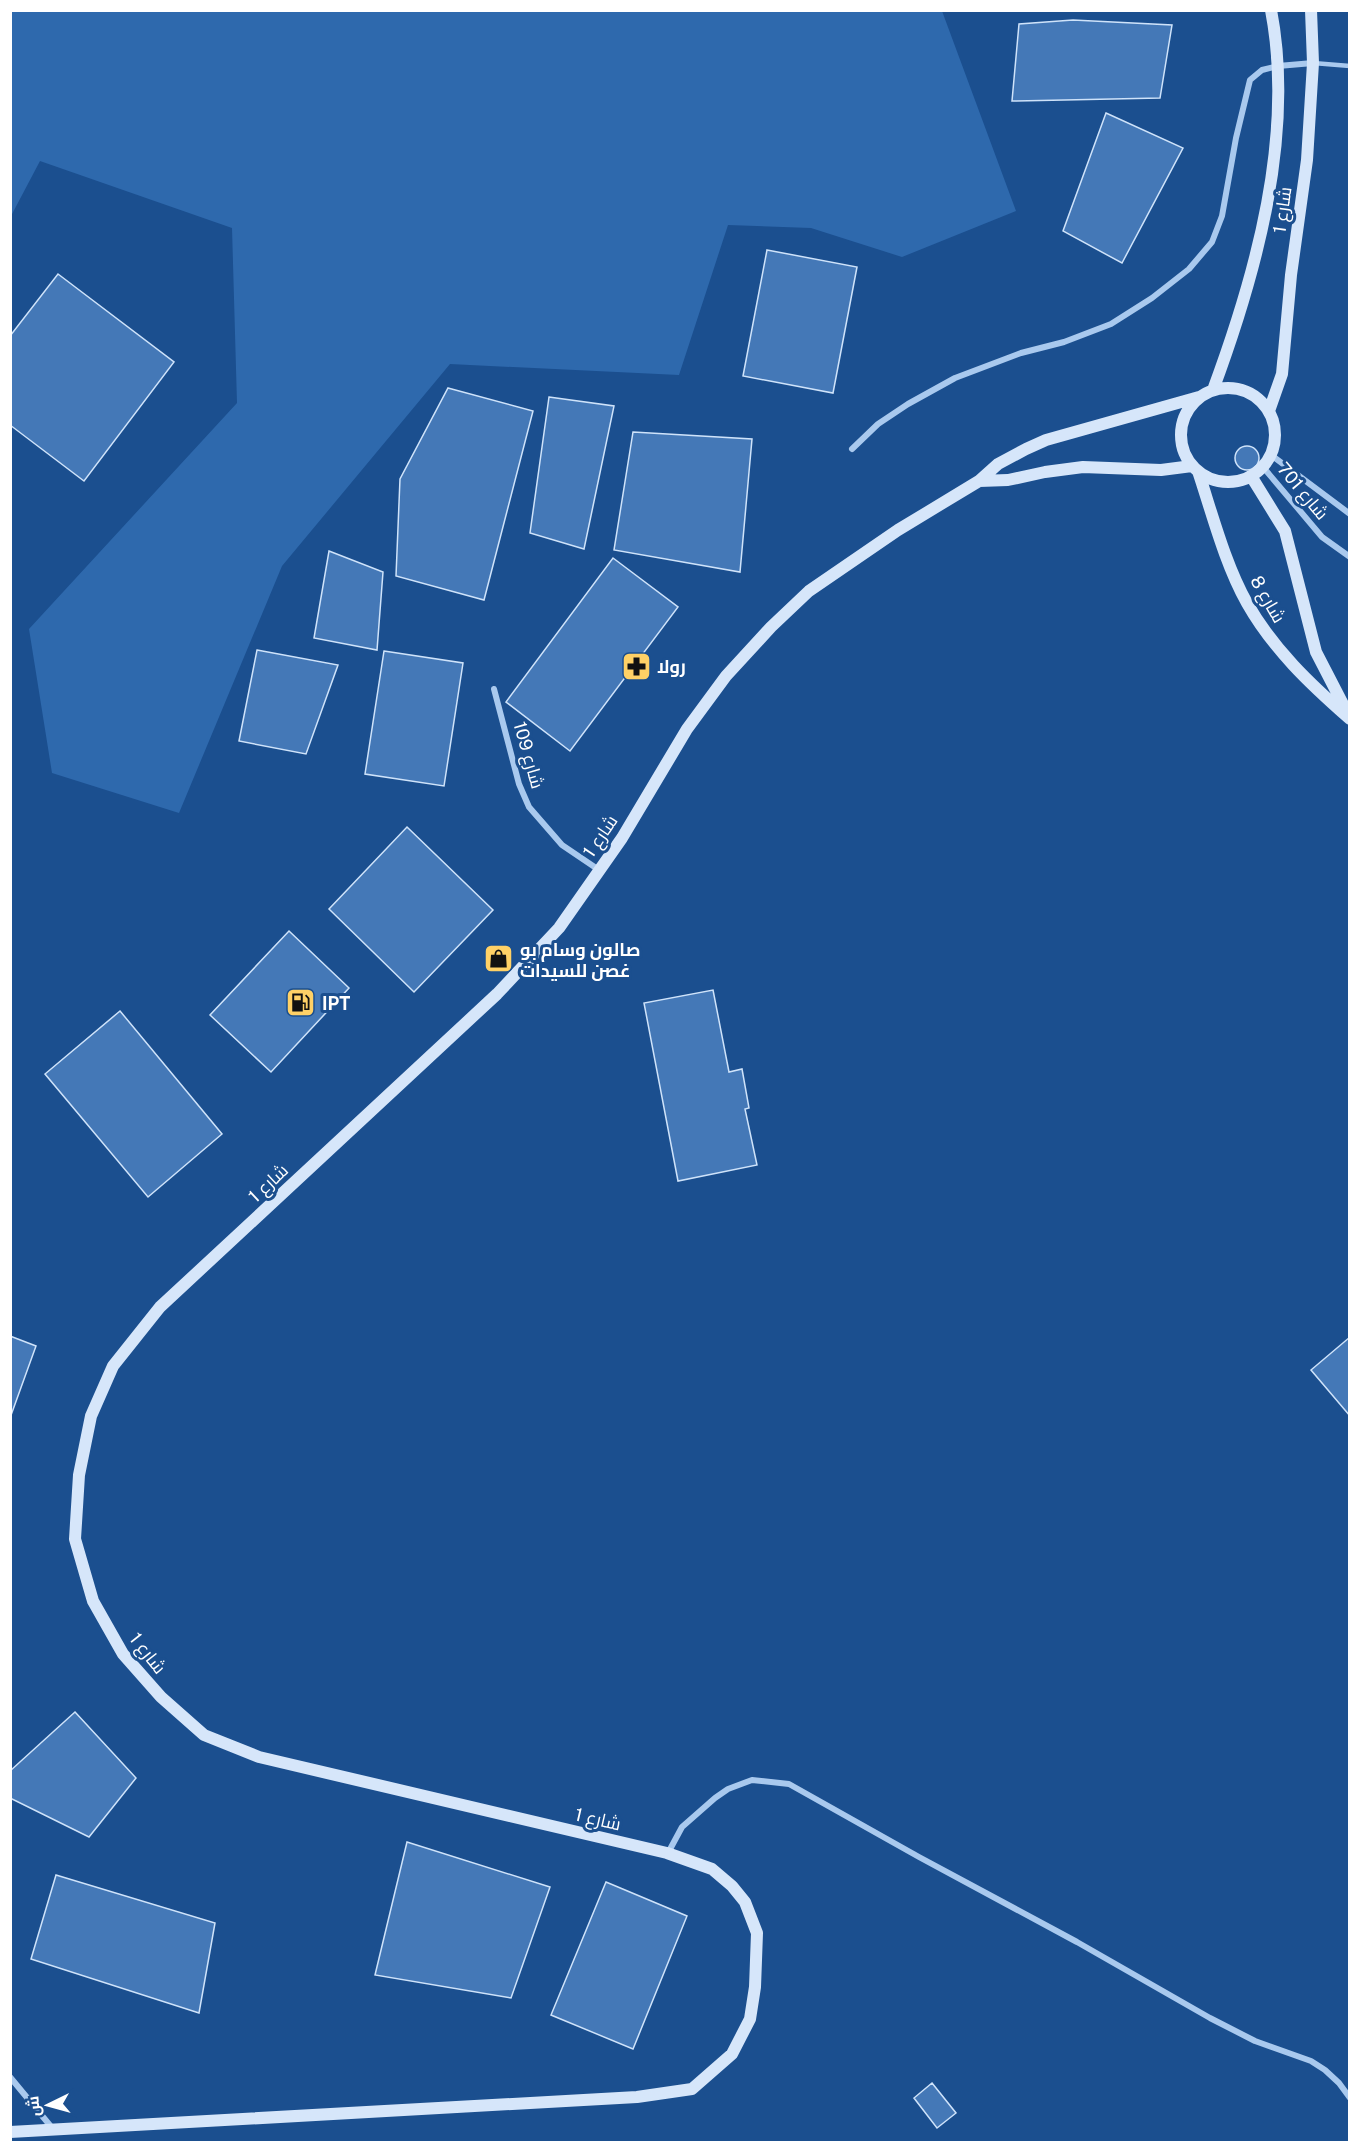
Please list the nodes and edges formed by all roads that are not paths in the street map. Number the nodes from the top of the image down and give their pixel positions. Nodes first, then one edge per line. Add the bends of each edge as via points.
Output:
1 (1271, 10) edge
2 (1311, 10) edge
3 (1313, 63) junction
4 (1278, 66) junction
5 (1350, 66) edge
6 (1212, 390) junction
7 (1199, 397) junction
8 (1269, 411) junction
9 (852, 449) dead end
10 (1271, 455) junction
11 (1263, 467) junction
12 (1195, 468) junction
13 (1251, 476) junction
14 (979, 481) junction
15 (1350, 514) edge
16 (1350, 557) edge
17 (495, 689) dead end
18 (1350, 717) edge
19 (598, 870) junction
20 (667, 1853) junction
21 (10, 2077) edge
22 (1350, 2098) edge
23 (53, 2130) junction
24 (10, 2132) edge

1 - 4 main road, شارع 1
2 - 3 main road, شارع 1
3 - 4 street
3 - 5 lane
3 - 8 main road, شارع 1 via 1307,160 1282,374
4 - 6 main road, شارع 1 via 1275,138 1264,213 1251,275
4 - 9 street via 1262,70 1250,80 1222,216 1212,242 1189,269 1111,324 955,378 885,419
6 - 7 main road
6 - 8 main road via 1244,390
7 - 12 main road via 1189,408 1181,438 1184,452
7 - 14 main road, شارع 1 via 1046,440 998,464
8 - 10 main road via 1275,425
10 - 11 main road
10 - 15 street, شارع 701
11 - 13 main road
11 - 16 street, شارع 701 via 1322,537
12 - 13 main road via 1223,482
12 - 14 main road, شارع 1 via 1083,467
12 - 18 main road, شارع 8 via 1246,602 1292,666
13 - 18 main road, شارع 8 via 1285,531 1316,652
14 - 19 main road, شارع 1 via 852,559 809,591 771,627 726,676 687,729 622,838
17 - 19 street, شارع 109 via 519,784 529,807 561,845
19 - 20 main road, شارع 1 via 559,928 497,994 160,1307 113,1366 91,1416 79,1475 75,1539 93,1601 123,1654 161,1697 204,1735 259,1757
20 - 22 street via 682,1827 728,1789 752,1780 789,1784 1210,2018 1255,2041 1311,2061 1339,2083
20 - 23 main road, شارع 1 via 711,1869 732,1886 745,1902 756,1933 750,2019 732,2054 692,2088 637,2097
21 - 23 street
23 - 24 main road, شارع 1

